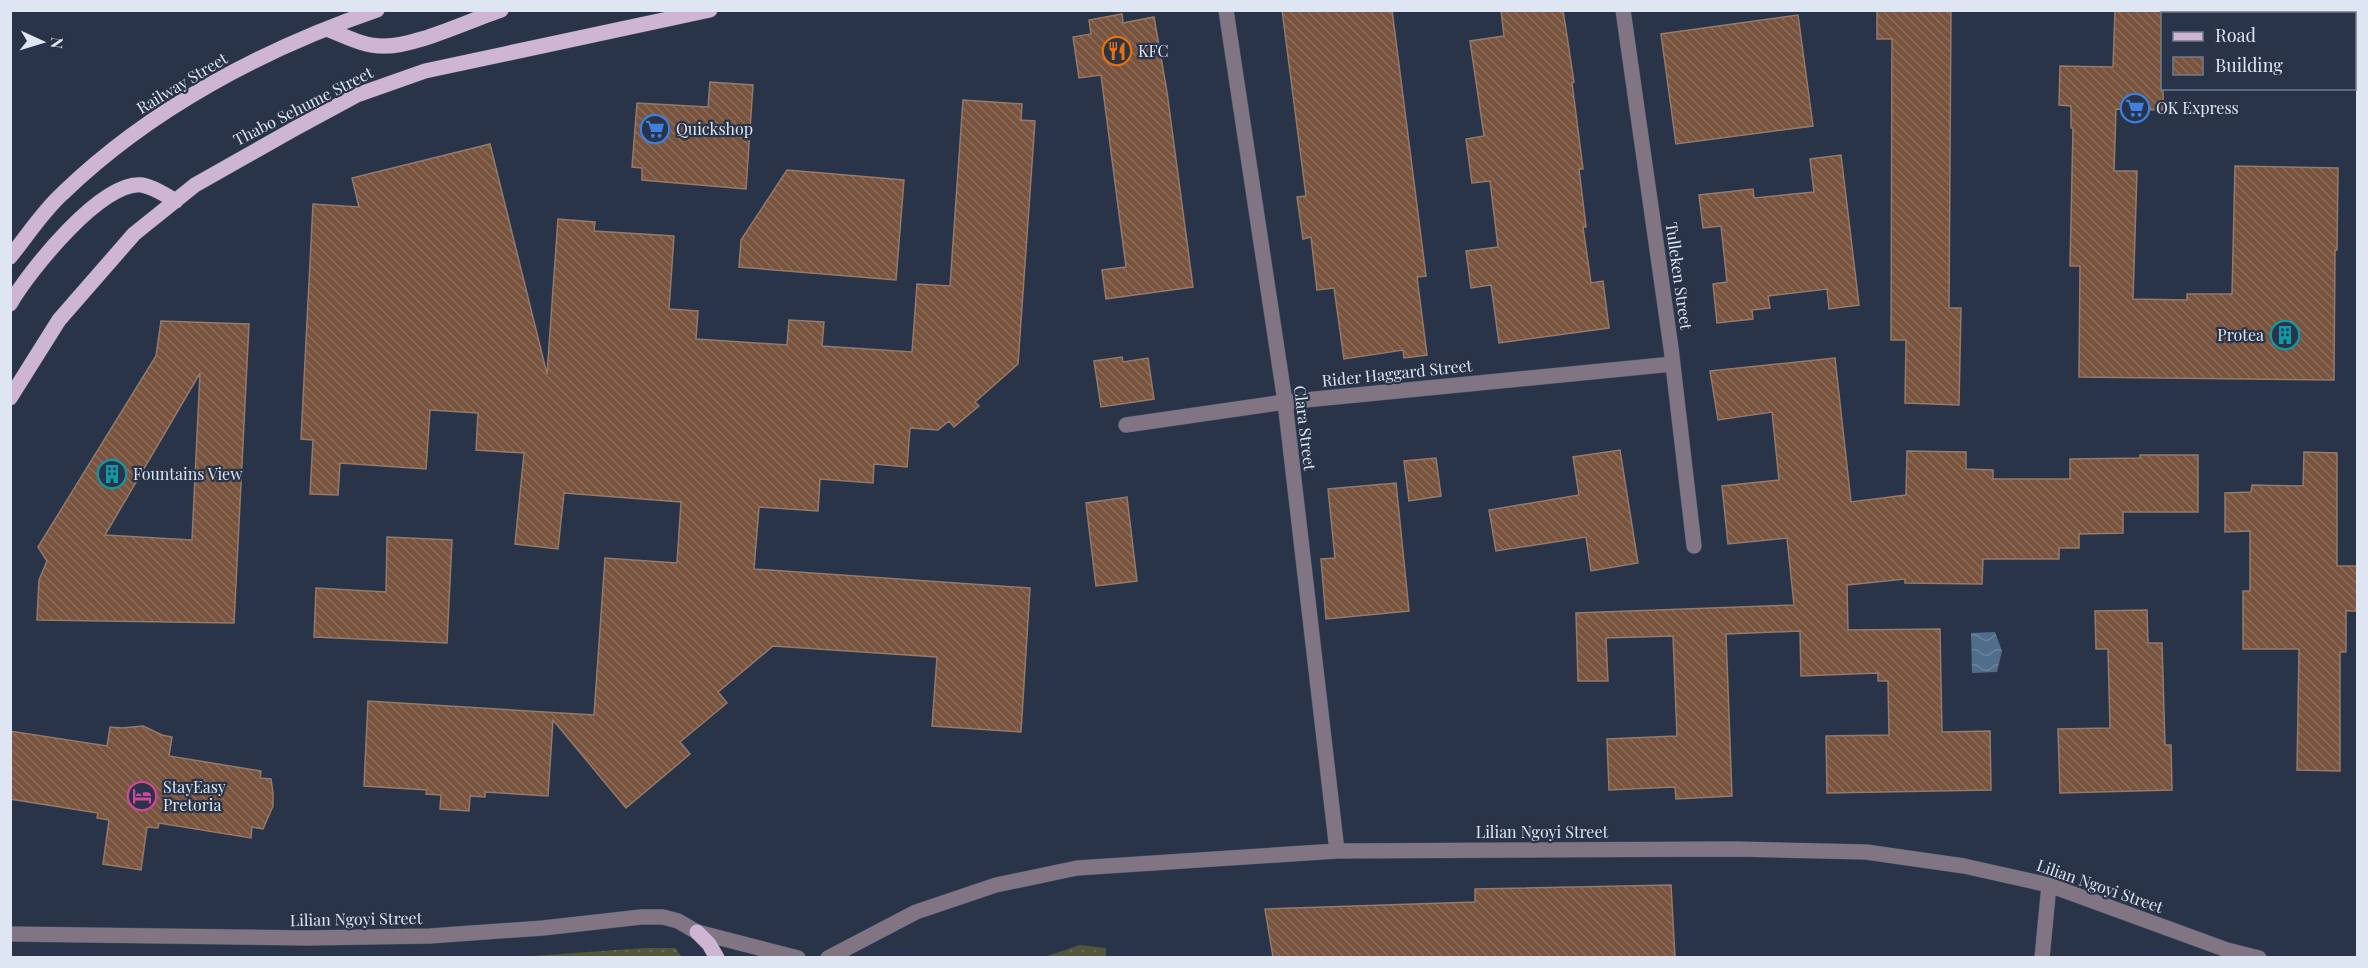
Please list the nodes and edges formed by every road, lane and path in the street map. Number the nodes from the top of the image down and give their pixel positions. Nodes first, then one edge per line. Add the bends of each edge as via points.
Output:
1 (377, 10) edge
2 (501, 10) edge
3 (710, 10) edge
4 (1226, 10) edge
5 (1623, 10) edge
6 (329, 30) junction
7 (176, 201) junction
8 (10, 257) edge
9 (10, 304) edge
10 (1673, 364) junction
11 (10, 398) edge
12 (1285, 402) junction
13 (1126, 425) dead end
14 (1694, 546) dead end
15 (1337, 850) junction
16 (2049, 885) junction
17 (697, 932) junction
18 (10, 934) edge
19 (717, 957) edge
20 (798, 957) edge
21 (828, 957) edge
22 (2042, 957) edge
23 (2259, 957) edge

1 - 6 main road, Railway Street
2 - 6 main road via 429,36 382,46
3 - 7 main road, Thabo Sehume Street via 390,82 294,129 195,185
4 - 12 street, Clara Street
5 - 10 street, Tulleken Street
6 - 8 main road, Railway Street via 267,54 159,114 60,195
7 - 9 main road via 141,185 108,195 57,241
7 - 11 main road, Thabo Sehume Street via 134,234 59,320
10 - 12 street, Rider Haggard Street
10 - 14 street, Tulleken Street
12 - 13 street, Rider Haggard Street
12 - 15 street, Clara Street
15 - 16 street, Lilian Ngoyi Street via 1866,852 1964,866
15 - 21 street, Lilian Ngoyi Street via 1077,868 996,885 916,912
16 - 22 street
16 - 23 street, Lilian Ngoyi Street via 2227,950
17 - 18 street, Lilian Ngoyi Street via 671,918 641,917 430,936
17 - 19 main road
17 - 20 street, Lilian Ngoyi Street

